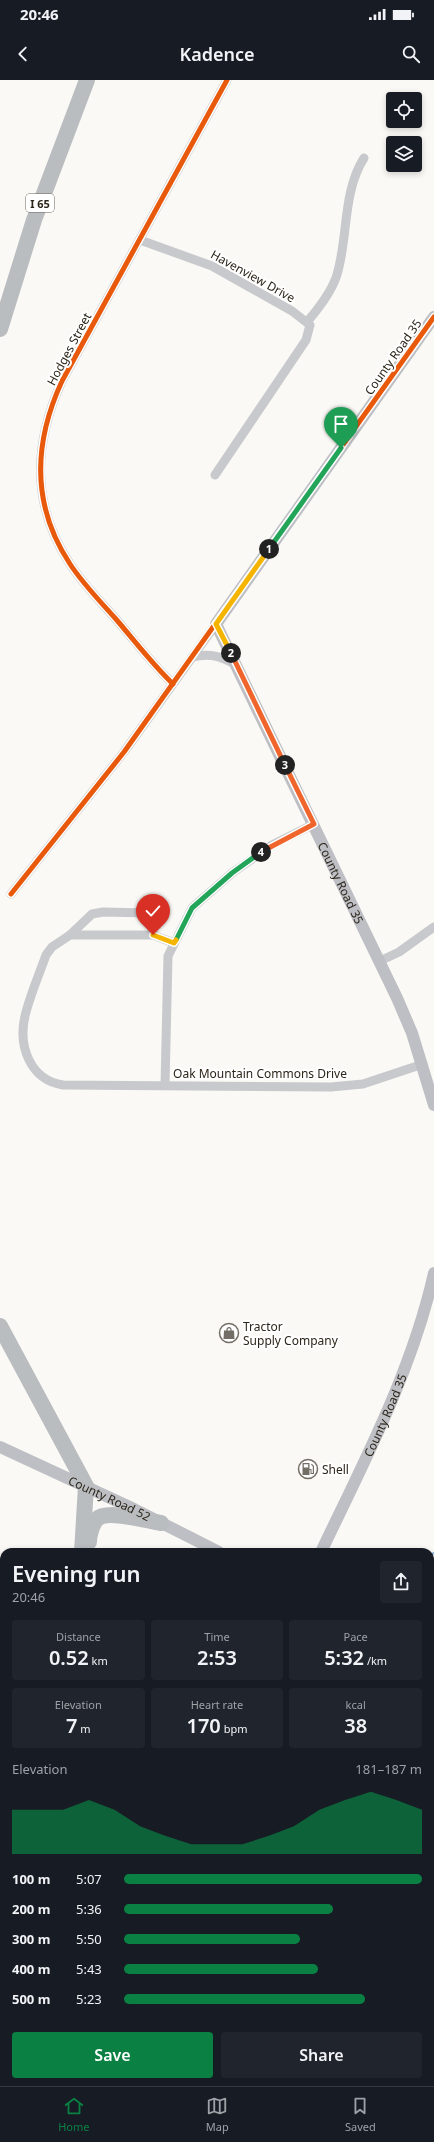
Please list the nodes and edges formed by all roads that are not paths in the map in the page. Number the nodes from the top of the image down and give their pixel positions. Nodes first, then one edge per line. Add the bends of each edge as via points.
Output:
1 (87, 80) edge
2 (227, 80) edge
3 (364, 158) dead end
4 (140, 240) junction
5 (434, 317) edge
6 (307, 322) junction
7 (0, 329) edge
8 (215, 475) dead end
9 (216, 624) junction
10 (192, 657) junction
11 (237, 666) junction
12 (173, 684) junction
13 (314, 824) junction
14 (12, 894) dead end
15 (434, 926) edge
16 (70, 935) junction
17 (153, 935) junction
18 (174, 943) junction
19 (380, 961) junction
20 (423, 1064) junction
21 (165, 1085) junction
22 (434, 1105) edge
23 (434, 1273) edge
24 (0, 1326) edge
25 (0, 1447) edge
26 (86, 1486) junction
27 (161, 1523) junction
28 (82, 1548) edge
29 (88, 1548) edge
30 (211, 1548) edge
31 (323, 1548) edge

1 - 7 highway, I 65 via 34,220
2 - 4 street, Hodges Street
3 - 6 street via 349,203 338,271 318,309
4 - 6 street, Havenview Drive via 212,266
4 - 12 street, Hodges Street via 55,397 43,436 40,476 47,515 54,536 70,565
5 - 9 street, County Road 35
6 - 8 street via 310,328 306,340
9 - 10 street
9 - 11 street, County Road 35
10 - 11 street via 217,656
10 - 12 street
11 - 13 street, County Road 35
12 - 14 street via 124,752
13 - 18 street via 272,845 232,873 192,908
13 - 19 street, County Road 35
15 - 19 street via 399,952
16 - 17 street
16 - 17 street, Oak Mountain Commons Drive via 92,914 103,912 152,914
16 - 21 street, Oak Mountain Commons Drive via 52,947 46,955 25,1018 25,1047 31,1065 40,1077 53,1083
17 - 18 street
18 - 21 street via 168,956
19 - 20 street, County Road 35
20 - 21 street, Oak Mountain Commons Drive via 363,1084 331,1087
20 - 22 street, County Road 35
23 - 31 street, County Road 35 via 419,1325 390,1406
24 - 26 highway
25 - 26 street, County Road 52
26 - 27 street, County Road 52
26 - 28 highway
27 - 29 highway via 107,1514 97,1519 90,1535
27 - 30 street, County Road 52

